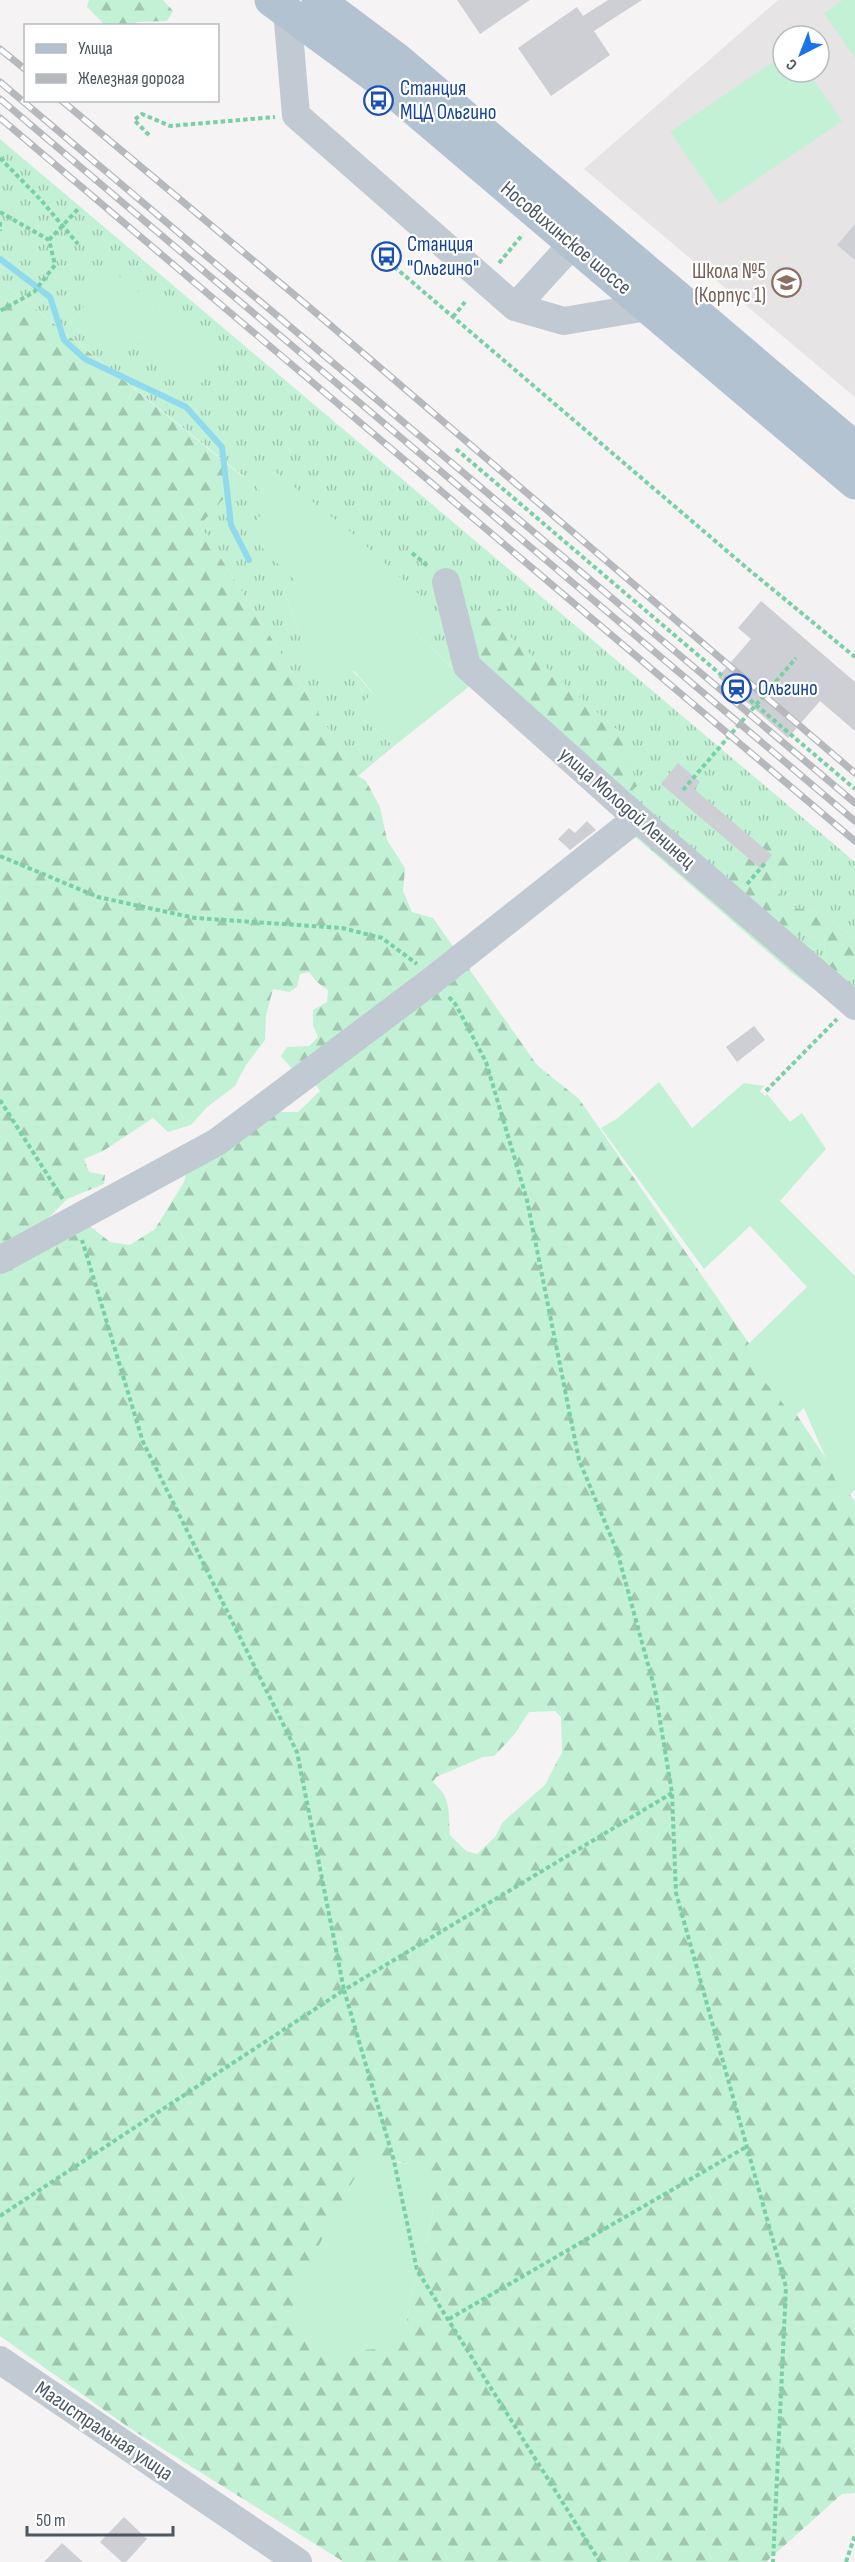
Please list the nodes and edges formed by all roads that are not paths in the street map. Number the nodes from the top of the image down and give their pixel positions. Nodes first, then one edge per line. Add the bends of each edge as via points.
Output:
1 (318, 0) edge
2 (279, 5) edge
3 (582, 234) junction
4 (648, 307) junction
5 (515, 308) junction
6 (855, 448) edge
7 (855, 483) edge
8 (446, 582) dead end
9 (638, 818) junction
10 (854, 1005) edge
11 (0, 1260) edge
12 (0, 2360) edge
13 (298, 2562) edge

1 - 3 main road, Носовихинское шоссе via 398,60
2 - 3 main road, Носовихинское шоссе
2 - 5 street via 296,115
3 - 4 main road, Носовихинское шоссе
3 - 5 street
3 - 6 main road, Носовихинское шоссе
4 - 5 street via 564,321
4 - 7 main road, Носовихинское шоссе
8 - 9 street, улица Молодой Ленинец via 467,666
9 - 10 street, улица Молодой Ленинец
9 - 11 street via 435,979 217,1142
12 - 13 street, Магистральная улица

